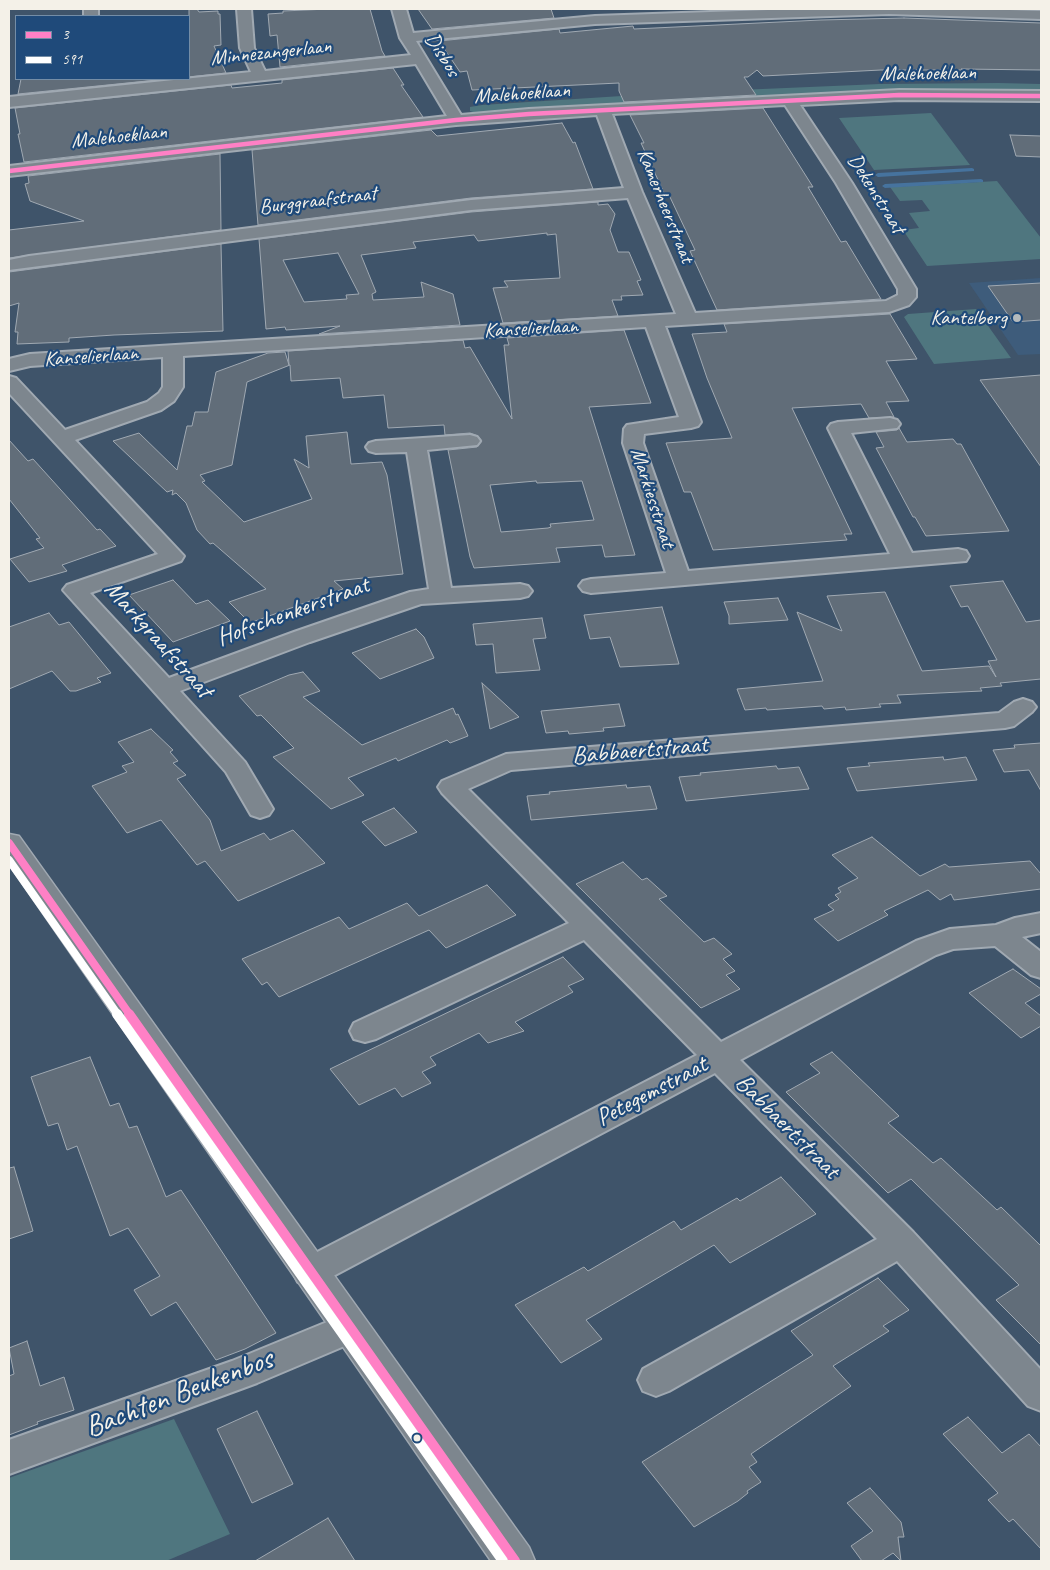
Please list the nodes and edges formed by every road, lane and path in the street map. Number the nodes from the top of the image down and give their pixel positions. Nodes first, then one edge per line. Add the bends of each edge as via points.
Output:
1 (244, 9) edge
2 (399, 9) edge
3 (740, 12) edge
4 (579, 15) edge
5 (1041, 15) edge
6 (407, 38) junction
7 (419, 59) junction
8 (260, 76) junction
9 (964, 81) dead end
10 (1024, 81) dead end
11 (867, 82) dead end
12 (1041, 82) edge
13 (93, 86) edge
14 (1041, 96) edge
15 (789, 100) junction
16 (9, 102) edge
17 (469, 104) dead end
18 (449, 105) junction
19 (603, 110) junction
20 (456, 120) junction
21 (9, 171) edge
22 (634, 192) junction
23 (9, 265) edge
24 (889, 306) joint
25 (688, 318) junction
26 (654, 322) junction
27 (173, 351) junction
28 (9, 365) edge
29 (9, 382) edge
30 (890, 424) dead end
31 (61, 438) junction
32 (470, 441) dead end
33 (416, 445) junction
34 (376, 447) dead end
35 (958, 556) dead end
36 (904, 560) junction
37 (679, 579) junction
38 (591, 586) dead end
39 (520, 591) dead end
40 (440, 595) junction
41 (166, 688) junction
42 (1023, 707) dead end
43 (260, 809) dead end
44 (9, 843) edge
45 (1041, 923) edge
46 (588, 926) junction
47 (1001, 935) junction
48 (1041, 968) edge
49 (365, 1031) dead end
50 (718, 1057) junction
51 (901, 1242) junction
52 (310, 1272) junction
53 (349, 1328) junction
54 (656, 1380) dead end
55 (1041, 1395) edge
56 (9, 1457) edge
57 (515, 1561) edge

1 - 8 street via 247,48
2 - 6 street, Disbos
3 - 4 street
3 - 5 street via 888,10
4 - 6 street
6 - 7 street, Disbos
7 - 8 street, Minnezangerlaan
7 - 18 street, Disbos
8 - 13 street, Minnezangerlaan
9 - 11 street, Malehoeklaan
10 - 12 street
13 - 16 street, Minnezangerlaan
14 - 15 street, Malehoeklaan via 899,95
15 - 19 street, Malehoeklaan
15 - 24 street, Dekenstraat via 844,183 907,289 907,297
17 - 18 street, Malehoeklaan
18 - 20 street, Disbos
19 - 20 street, Malehoeklaan
19 - 22 street, Kamerheerstraat
20 - 21 street, Malehoeklaan
22 - 23 street, Burggraafstraat via 471,205
22 - 25 street, Kamerheerstraat
24 - 25 street, Kanselierlaan
25 - 26 street, Kanselierlaan
26 - 27 street, Kanselierlaan
26 - 37 street, Markiesstraat via 691,422 634,430 633,443
27 - 28 street, Kanselierlaan via 30,360
27 - 31 street, Kanselierlaan via 173,387 167,397 154,406
29 - 31 street, Markgraafstraat
30 - 36 street via 838,428
31 - 41 street, Markgraafstraat via 173,556 75,590
32 - 33 street
33 - 34 street
33 - 40 street
35 - 36 street, Markiesstraat
36 - 37 street, Markiesstraat
37 - 38 street, Markiesstraat
39 - 40 street, Hofschenkerstraat
40 - 41 street, Hofschenkerstraat via 418,597 373,611
41 - 43 street, Markgraafstraat via 236,768
42 - 46 street, Babbaertstraat via 1005,720 506,762 451,787
44 - 52 street
45 - 47 street, Petegemstraat via 1015,928
46 - 49 street
46 - 50 street, Babbaertstraat
47 - 48 street
47 - 50 street, Petegemstraat via 950,939 926,948
50 - 51 street, Babbaertstraat
50 - 52 street, Petegemstraat
51 - 54 street
51 - 55 street, Babbaertstraat
52 - 53 street
53 - 56 street, Bachten Beukenbos via 244,1372
53 - 57 street

